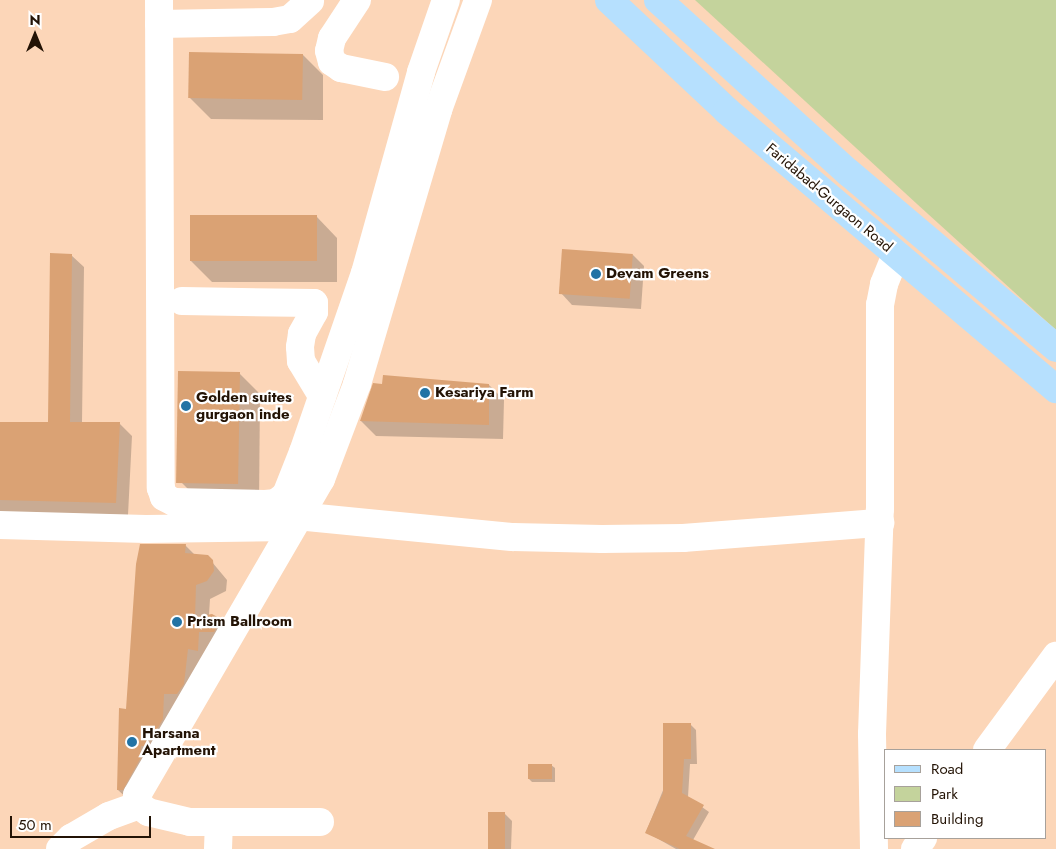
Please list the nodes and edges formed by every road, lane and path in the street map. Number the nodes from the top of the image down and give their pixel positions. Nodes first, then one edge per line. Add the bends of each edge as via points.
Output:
1 (314, 0) edge
2 (357, 0) edge
3 (446, 0) edge
4 (478, 0) edge
5 (609, 0) edge
6 (658, 0) edge
7 (160, 12) edge
8 (385, 77) dead end
9 (896, 254) junction
10 (182, 301) dead end
11 (1056, 348) edge
12 (1056, 389) edge
13 (322, 396) junction
14 (294, 522) junction
15 (880, 523) junction
16 (0, 525) edge
17 (1056, 656) edge
18 (988, 749) edge
19 (139, 805) junction
20 (320, 822) dead end
21 (218, 836) edge
22 (923, 839) edge
23 (60, 849) edge
24 (874, 849) edge
25 (915, 849) edge

1 - 7 street via 290,19 273,22
2 - 8 street via 332,38 329,51 332,62 341,68
3 - 13 street via 421,72 365,273
4 - 14 street via 438,110 357,384 320,479
5 - 9 main road, Faridabad-Gurgaon Road via 727,111
6 - 11 main road via 849,173
7 - 13 street via 161,488 164,497 174,502 276,503 286,495
9 - 12 main road, Faridabad-Gurgaon Road
9 - 15 street via 880,305
10 - 13 street via 314,303 314,312 302,334 301,360
14 - 15 street via 602,539 683,538
14 - 16 street via 146,529
14 - 19 street via 141,784 137,795
15 - 24 street via 872,734
17 - 18 street
19 - 21 street via 165,818
19 - 23 street via 109,816 71,838
20 - 21 street
22 - 25 street

